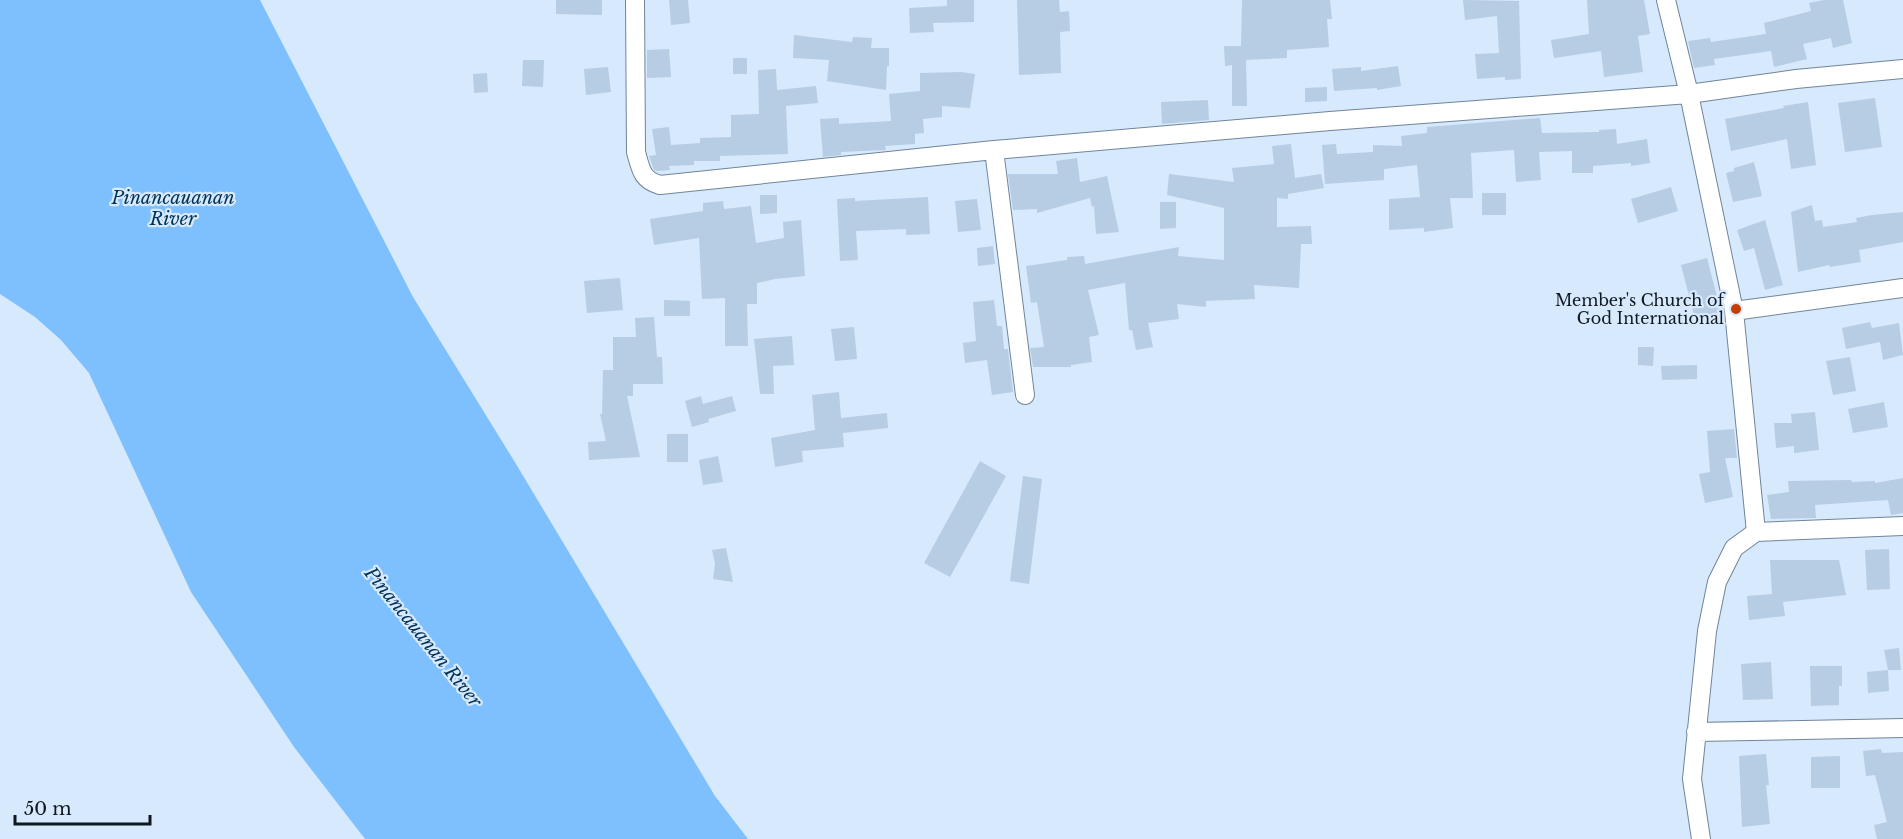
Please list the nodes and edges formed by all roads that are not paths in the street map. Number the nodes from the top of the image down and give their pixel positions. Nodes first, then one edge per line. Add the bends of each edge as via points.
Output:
1 (635, 0) edge
2 (1666, 0) edge
3 (1903, 69) edge
4 (1689, 94) junction
5 (994, 150) junction
6 (1903, 288) edge
7 (1734, 311) junction
8 (1025, 395) dead end
9 (1903, 526) edge
10 (1755, 532) junction
11 (1903, 728) edge
12 (1696, 732) junction
13 (1701, 839) edge

1 - 5 street via 636,152 649,182 660,185
2 - 4 street
3 - 4 street
4 - 5 street
4 - 7 street
5 - 8 street
6 - 7 street
7 - 10 street
9 - 10 street
10 - 12 street via 1734,548 1717,582 1707,631
11 - 12 street
12 - 13 street via 1692,779

